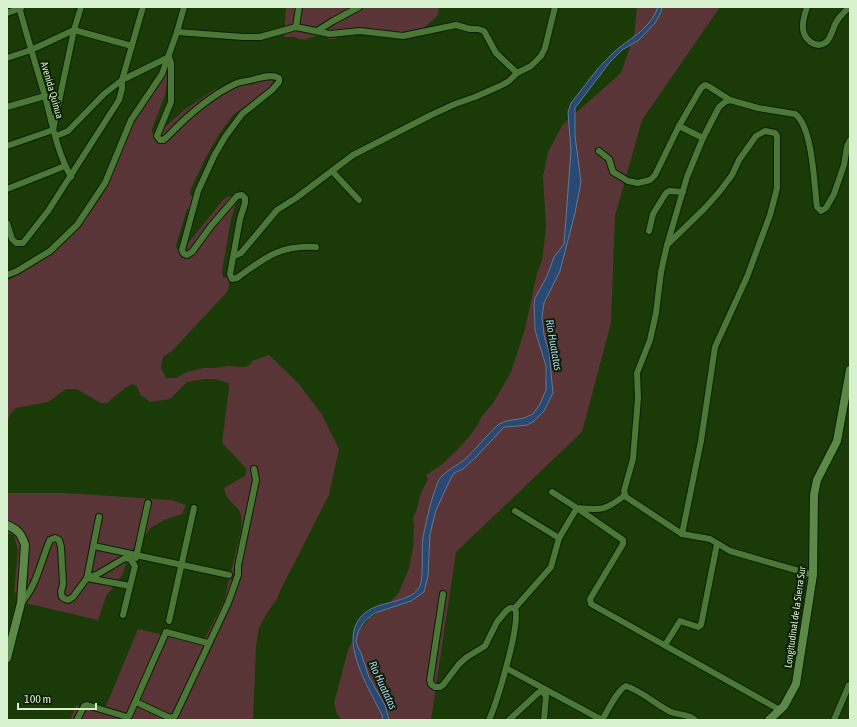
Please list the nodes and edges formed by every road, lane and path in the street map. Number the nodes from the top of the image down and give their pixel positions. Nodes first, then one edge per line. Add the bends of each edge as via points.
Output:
1 (20, 7) edge
2 (81, 7) edge
3 (142, 7) edge
4 (184, 7) edge
5 (300, 7) edge
6 (359, 7) edge
7 (555, 7) edge
8 (807, 7) edge
9 (849, 7) edge
10 (7, 13) edge
11 (296, 27) junction
12 (74, 30) junction
13 (317, 31) junction
14 (177, 32) junction
15 (132, 46) junction
16 (30, 50) junction
17 (169, 57) junction
18 (7, 58) edge
19 (517, 73) junction
20 (122, 80) junction
21 (45, 96) junction
22 (730, 100) junction
23 (7, 107) edge
24 (679, 126) junction
25 (54, 133) junction
26 (703, 138) junction
27 (850, 140) edge
28 (7, 146) edge
29 (598, 150) dead end
30 (65, 166) junction
31 (332, 171) junction
32 (70, 177) junction
33 (7, 189) edge
34 (683, 192) junction
35 (359, 200) dead end
36 (7, 223) edge
37 (649, 231) dead end
38 (9, 240) edge
39 (667, 245) junction
40 (316, 247) dead end
41 (234, 256) junction
42 (7, 275) edge
43 (850, 370) edge
44 (254, 468) dead end
45 (552, 492) dead end
46 (624, 495) junction
47 (148, 503) dead end
48 (194, 508) dead end
49 (577, 508) junction
50 (515, 511) dead end
51 (99, 517) dead end
52 (7, 525) edge
53 (682, 534) junction
54 (559, 538) junction
55 (717, 544) junction
56 (94, 546) junction
57 (137, 555) junction
58 (181, 565) junction
59 (135, 566) junction
60 (229, 574) dead end
61 (813, 575) junction
62 (87, 578) junction
63 (130, 586) junction
64 (443, 594) dead end
65 (21, 603) junction
66 (515, 608) junction
67 (123, 615) dead end
68 (169, 621) dead end
69 (208, 643) junction
70 (665, 645) junction
71 (7, 658) edge
72 (506, 668) junction
73 (849, 685) dead end
74 (136, 702) junction
75 (780, 710) junction
76 (77, 720) edge
77 (489, 720) edge
78 (509, 720) edge
79 (544, 720) edge
80 (602, 720) edge
81 (695, 720) edge
82 (769, 720) edge
83 (834, 720) edge

1 - 10 street
1 - 16 street, Avenida Quinua
2 - 12 street
3 - 15 street
4 - 14 street
5 - 11 street
6 - 13 street
7 - 19 street via 541,56
8 - 9 street via 803,29 813,44 819,45 826,43 835,24
11 - 13 street
11 - 14 street via 260,37 243,38
12 - 15 street
12 - 16 street
12 - 25 street
13 - 19 street via 330,34 360,31 403,36 452,25 478,29 486,33 496,53
14 - 17 street
15 - 20 street
16 - 18 street
16 - 21 street, Avenida Quinua
17 - 20 street
17 - 41 street via 172,63 171,102 157,136 160,140 226,89 264,77 276,77 279,80 272,90 242,114 214,156 198,191 182,250 184,254 192,252 237,196 242,195 246,203 240,219
17 - 42 street via 162,74 131,120 105,183 77,225 50,251
19 - 31 street via 500,86 431,115 353,155
20 - 25 street via 104,94 68,131
20 - 32 street via 119,100
21 - 23 street
21 - 25 street, Avenida Quinua
22 - 24 street via 704,86
22 - 26 street via 719,107
22 - 27 street via 799,116 809,140 817,207 821,211 826,208 834,194
24 - 26 street
24 - 29 street via 655,175 645,182 628,181 613,172 609,159
25 - 28 street
25 - 30 street, Avenida Quinua
26 - 34 street
30 - 32 street, Avenida Quinua
30 - 33 street
31 - 35 street
31 - 41 street via 277,210 241,253
32 - 38 street via 23,243
34 - 37 street via 666,193 653,214
34 - 39 street
36 - 38 street
39 - 46 street via 650,340 637,373 638,398 633,458
39 - 53 street via 720,191 756,136 765,132 775,133 777,188 747,277 715,347 701,440
40 - 41 street via 287,248 265,258 234,279 230,274
43 - 61 main road, Longitudinal de la Sierra Sur via 837,441 817,480 814,495
44 - 69 street via 256,480 238,575 228,603
45 - 49 street
46 - 49 street via 609,507 599,510
46 - 53 street
47 - 57 street
48 - 58 street
49 - 54 street
49 - 70 street via 623,540 589,602
50 - 54 street
51 - 56 street
52 - 65 main road via 17,530 25,545
53 - 55 street via 710,539
54 - 66 street via 552,567
55 - 61 street via 730,551
55 - 70 street via 701,625 698,627 680,621
56 - 57 street
56 - 62 street
57 - 58 street
57 - 59 street
58 - 60 street
58 - 68 street
59 - 62 street via 130,559 125,558
59 - 63 street
61 - 75 main road, Longitudinal de la Sierra Sur via 796,684
62 - 63 street
62 - 65 street via 73,597 68,600 62,597 61,547 59,540 52,538 36,578
63 - 67 street
64 - 66 street via 430,680 435,687 443,685 459,664 485,646 501,616 510,608
65 - 71 main road
66 - 72 street via 516,621
69 - 74 street via 166,632
69 - 74 street via 175,716 170,718
70 - 75 street
72 - 77 street
72 - 80 street
73 - 83 street
74 - 76 street via 127,717 87,705
75 - 82 main road, Longitudinal de la Sierra Sur
78 - 79 street via 542,691 546,696
80 - 81 street via 626,686 672,713 685,714

